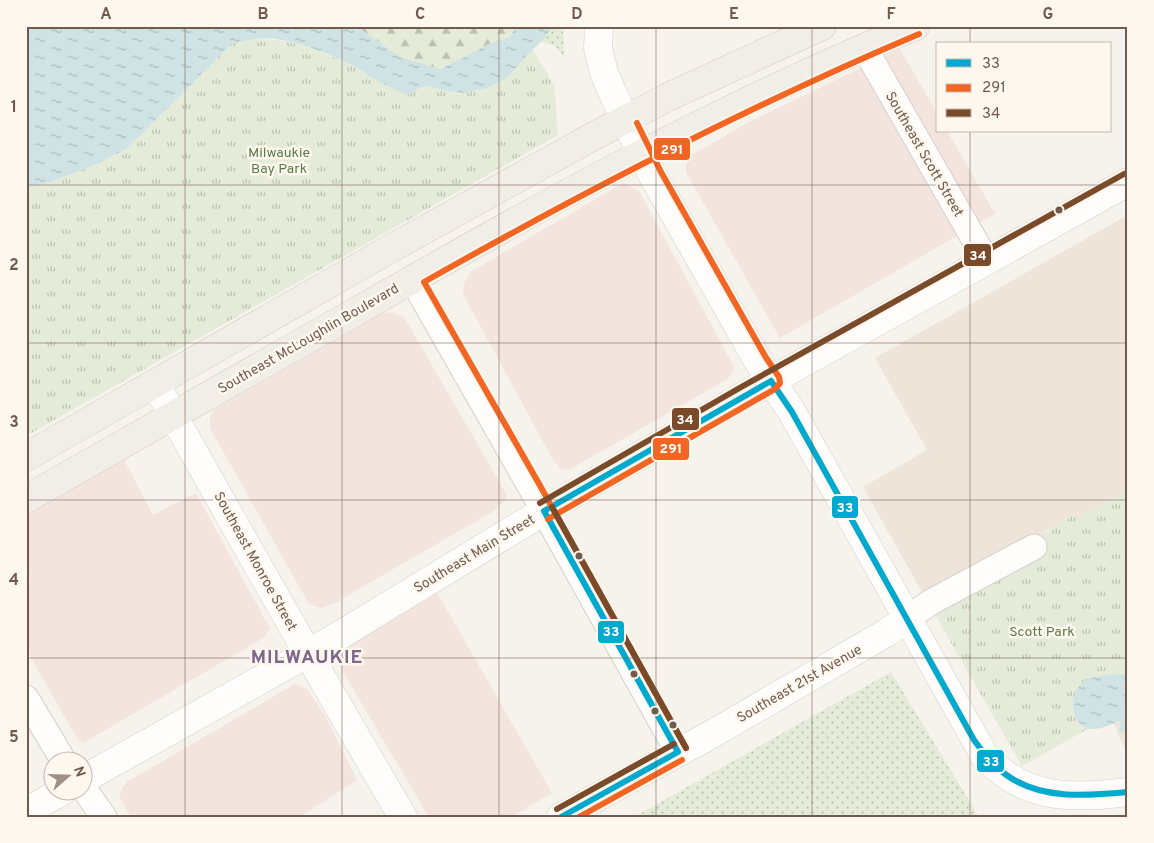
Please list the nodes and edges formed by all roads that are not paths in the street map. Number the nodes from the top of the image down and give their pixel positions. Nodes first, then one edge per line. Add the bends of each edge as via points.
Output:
1 (598, 26) edge
2 (822, 26) edge
3 (916, 26) edge
4 (864, 48) junction
5 (626, 119) junction
6 (642, 153) junction
7 (1128, 182) edge
8 (986, 260) junction
9 (412, 279) junction
10 (771, 381) junction
11 (155, 383) junction
12 (173, 415) junction
13 (26, 457) edge
14 (26, 499) edge
15 (544, 511) junction
16 (1034, 547) dead end
17 (907, 619) junction
18 (307, 653) junction
19 (26, 698) edge
20 (57, 750) edge
21 (678, 752) junction
22 (92, 774) edge
23 (1128, 792) edge
24 (47, 800) edge
25 (92, 800) edge
26 (26, 812) edge
27 (104, 817) edge
28 (403, 817) edge
29 (562, 817) edge

1 - 5 street via 598,48 604,73
2 - 5 main road
3 - 4 main road, Southeast McLoughlin Boulevard
4 - 6 main road, Southeast McLoughlin Boulevard
4 - 8 street, Southeast Scott Street
5 - 6 street
5 - 11 main road
6 - 9 main road, Southeast McLoughlin Boulevard
6 - 10 street
7 - 8 street, Southeast Main Street
8 - 10 street, Southeast Main Street
9 - 12 main road, Southeast McLoughlin Boulevard
9 - 15 street
10 - 15 street, Southeast Main Street
10 - 17 street via 792,412
11 - 12 street, Southeast Monroe Street
11 - 13 main road
12 - 14 main road, Southeast McLoughlin Boulevard
12 - 18 street, Southeast Monroe Street
15 - 18 street, Southeast Main Street
15 - 21 street
16 - 17 street, Southeast 21st Avenue via 931,602
17 - 21 street, Southeast 21st Avenue
17 - 23 street via 977,744 1006,777 1033,789 1060,794 1086,796
18 - 22 street, Southeast Main Street
18 - 28 street, Southeast Monroe Street
19 - 20 street
21 - 29 street, Southeast 21st Avenue
24 - 26 street
25 - 27 street

